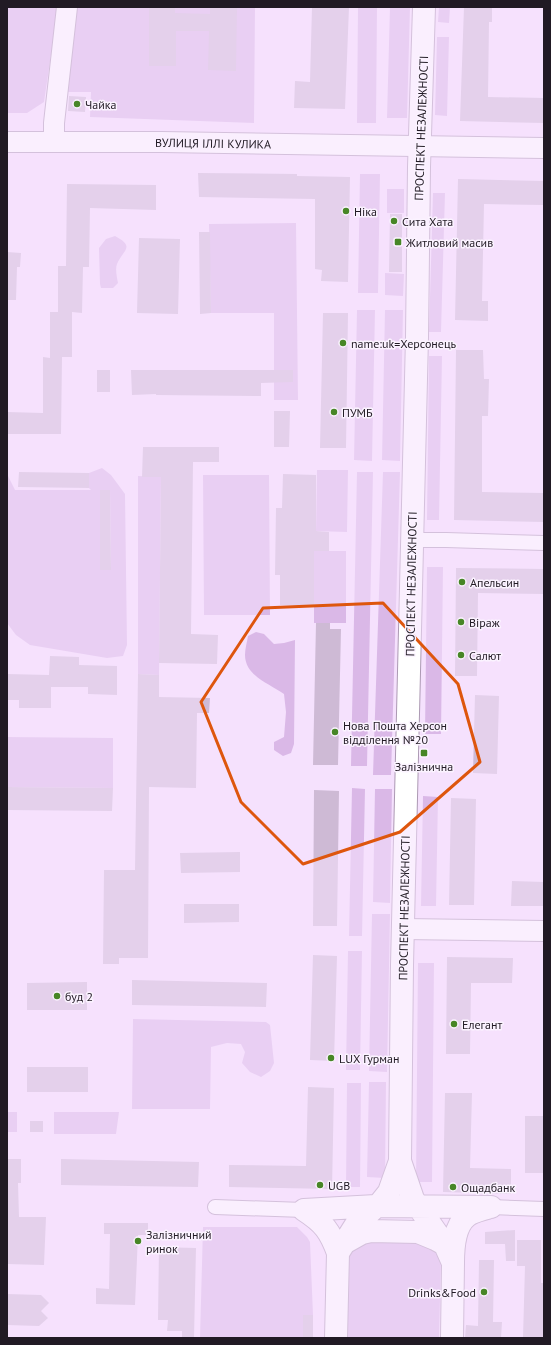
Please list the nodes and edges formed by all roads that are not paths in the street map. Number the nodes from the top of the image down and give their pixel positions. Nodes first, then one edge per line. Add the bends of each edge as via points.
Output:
1 (67, 7) edge
2 (424, 7) edge
3 (7, 142) edge
4 (54, 142) junction
5 (420, 146) junction
6 (544, 148) edge
7 (412, 540) junction
8 (544, 543) edge
9 (404, 928) junction
10 (544, 931) edge
11 (400, 1161) junction
12 (376, 1206) junction
13 (417, 1206) junction
14 (216, 1207) dead end
15 (491, 1207) junction
16 (544, 1209) edge
17 (304, 1210) junction
18 (341, 1248) junction
19 (446, 1249) junction
20 (336, 1338) edge
21 (452, 1338) edge

1 - 4 street
2 - 5 main road, ПРОСПЕКТ НЕЗАЛЕЖНОСТІ
3 - 4 street, ВУЛИЦЯ ІЛЛІ КУЛИКА
4 - 5 street, ВУЛИЦЯ ІЛЛІ КУЛИКА
5 - 6 street, ВУЛИЦЯ ІЛЛІ КУЛИКА
5 - 7 main road, ПРОСПЕКТ НЕЗАЛЕЖНОСТІ
7 - 8 street
7 - 9 main road, ПРОСПЕКТ НЕЗАЛЕЖНОСТІ
9 - 10 street
9 - 11 main road, ПРОСПЕКТ НЕЗАЛЕЖНОСТІ
11 - 12 main road, ПРОСПЕКТ НЕЗАЛЕЖНОСТІ via 389,1192
11 - 13 main road, ПРОСПЕКТ НЕЗАЛЕЖНОСТІ
12 - 13 main road
12 - 17 main road
12 - 18 main road, ПРОСПЕКТ НЕЗАЛЕЖНОСТІ via 355,1226
13 - 15 main road
13 - 19 main road, ПРОСПЕКТ НЕЗАЛЕЖНОСТІ
14 - 17 street
15 - 16 street
15 - 19 main road via 466,1217 453,1243
17 - 18 main road via 318,1220
18 - 19 main road via 362,1233 371,1231 418,1232 435,1239
18 - 20 main road
19 - 21 main road

